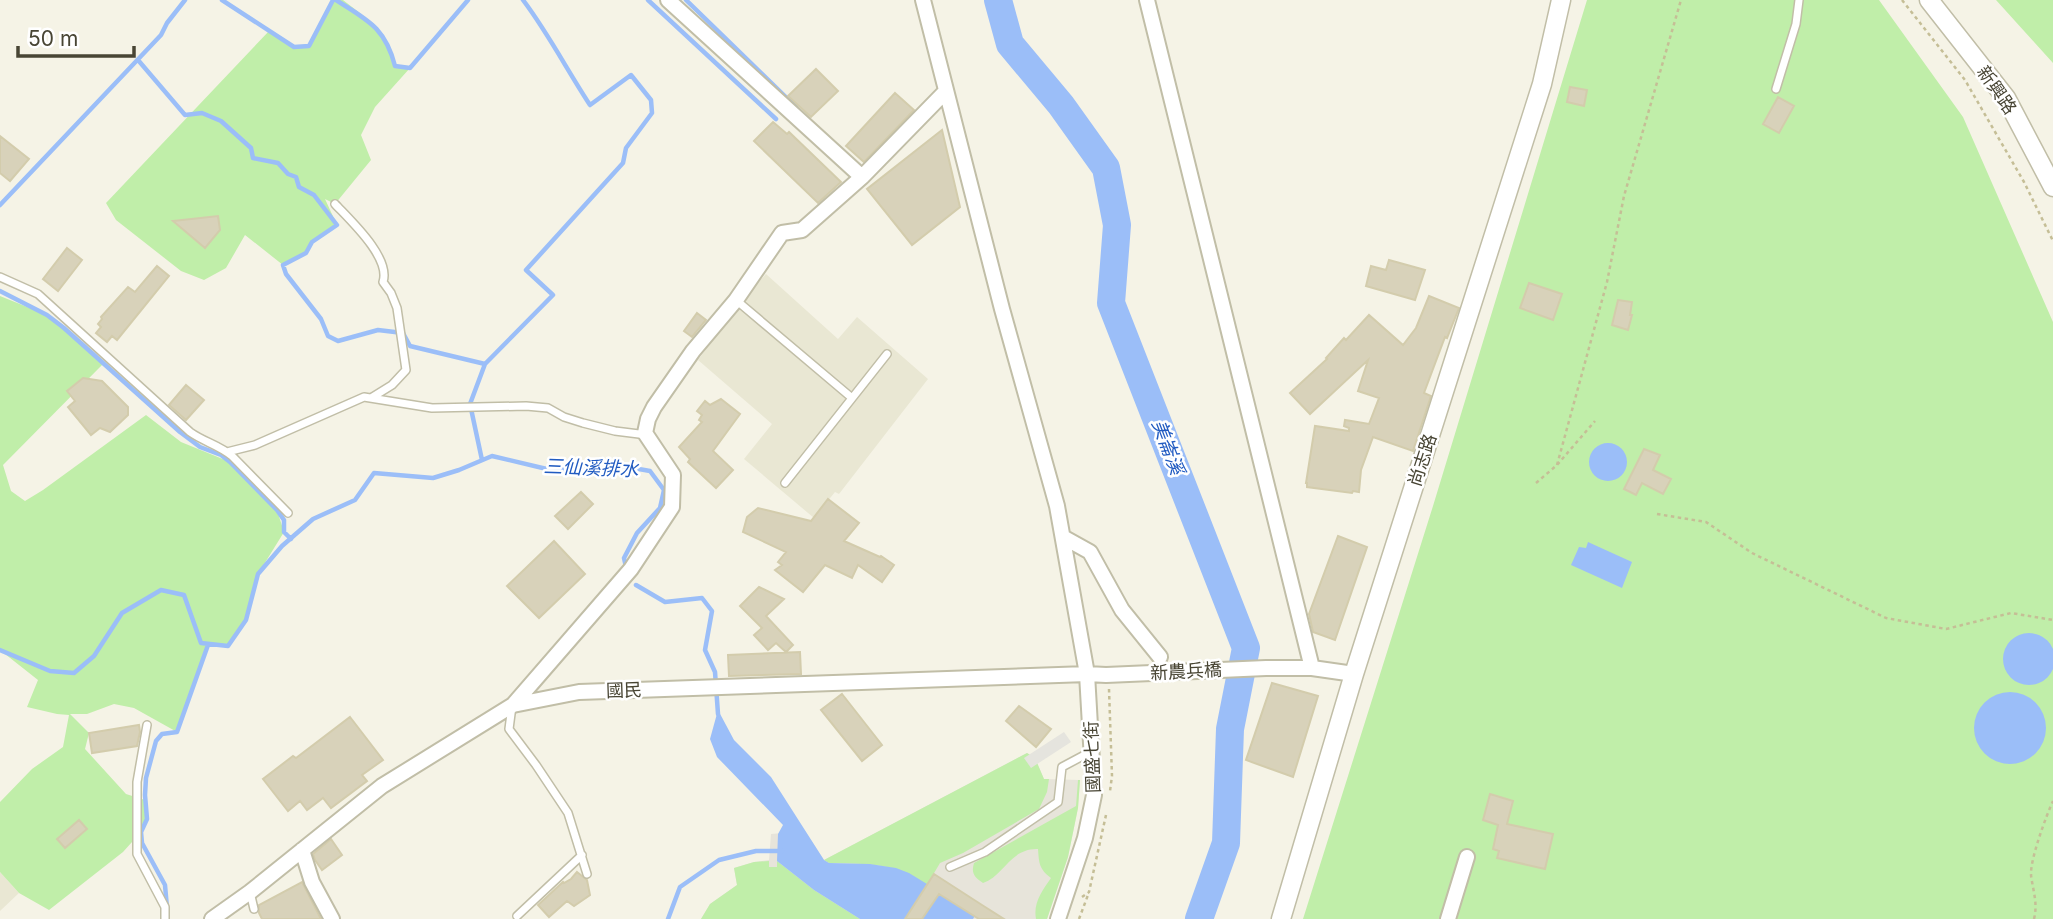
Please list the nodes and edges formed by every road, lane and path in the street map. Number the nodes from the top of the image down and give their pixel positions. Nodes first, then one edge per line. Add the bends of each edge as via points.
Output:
1 (668, 0) edge
2 (923, 0) edge
3 (1147, 0) edge
4 (1561, 0) edge
5 (1681, 0) edge
6 (1799, 0) edge
7 (1902, 0) edge
8 (1929, 0) edge
9 (1776, 89) dead end
10 (945, 92) junction
11 (862, 177) junction
12 (2053, 187) edge
13 (335, 204) dead end
14 (2053, 240) edge
15 (0, 276) edge
16 (736, 300) junction
17 (887, 354) dead end
18 (371, 398) junction
19 (852, 398) junction
20 (1595, 421) dead end
21 (647, 435) junction
22 (227, 452) junction
23 (1557, 465) junction
24 (785, 483) dead end
25 (1535, 483) dead end
26 (288, 513) dead end
27 (1657, 514) dead end
28 (1063, 537) junction
29 (2053, 620) edge
30 (1160, 657) dead end
31 (1312, 668) junction
32 (1087, 674) junction
33 (1354, 674) junction
34 (1106, 675) joint
35 (513, 705) junction
36 (147, 726) dead end
37 (1093, 751) junction
38 (2053, 801) edge
39 (302, 850) junction
40 (582, 855) junction
41 (1467, 858) dead end
42 (950, 867) dead end
43 (587, 874) dead end
44 (1089, 891) dead end
45 (250, 892) junction
46 (254, 909) dead end
47 (517, 916) dead end
48 (165, 919) edge
49 (212, 919) edge
50 (332, 919) edge
51 (1058, 919) edge
52 (1079, 919) edge
53 (1281, 919) edge
54 (1448, 919) edge
55 (2034, 919) edge

1 - 11 street
2 - 10 street, 國盛七街
3 - 31 street
4 - 33 street, 尚志路 via 1542,85
5 - 23 path via 1624,196 1607,282
6 - 9 lane
7 - 14 path via 1965,80
8 - 12 street, 新興路 via 2006,98
10 - 11 street
10 - 28 street, 國盛七街
11 - 16 street via 802,230 782,233
13 - 18 lane via 374,249 401,325 406,370
15 - 22 lane via 38,294 190,432
16 - 19 lane
16 - 21 street via 654,407
17 - 19 lane
18 - 21 lane via 432,408 548,408 583,423
18 - 22 lane
19 - 24 lane
20 - 23 path
21 - 35 street via 673,475 672,507 631,569
22 - 26 lane
23 - 25 path
27 - 29 path via 1706,522 1752,553 1886,618 1946,629 2011,613
28 - 30 street via 1090,552 1122,610
28 - 32 street, 國盛七街
31 - 33 street, 新農兵橋
31 - 34 street, 新農兵橋
32 - 34 street, 國民
32 - 35 street, 國民 via 579,692
32 - 37 street, 國盛七街
33 - 53 street, 尚志路
35 - 39 street, 國民 via 382,786
35 - 40 lane via 509,729 568,813
36 - 48 lane via 137,782 137,854 164,907
37 - 42 lane via 1062,767 1058,803 985,852
37 - 51 street, 國盛七街 via 1094,795
38 - 55 path via 2031,872 2037,906
39 - 45 street, 國民
39 - 50 street via 312,882
40 - 43 lane
40 - 47 lane
41 - 54 street
44 - 52 path
45 - 46 lane
45 - 49 street, 國民

